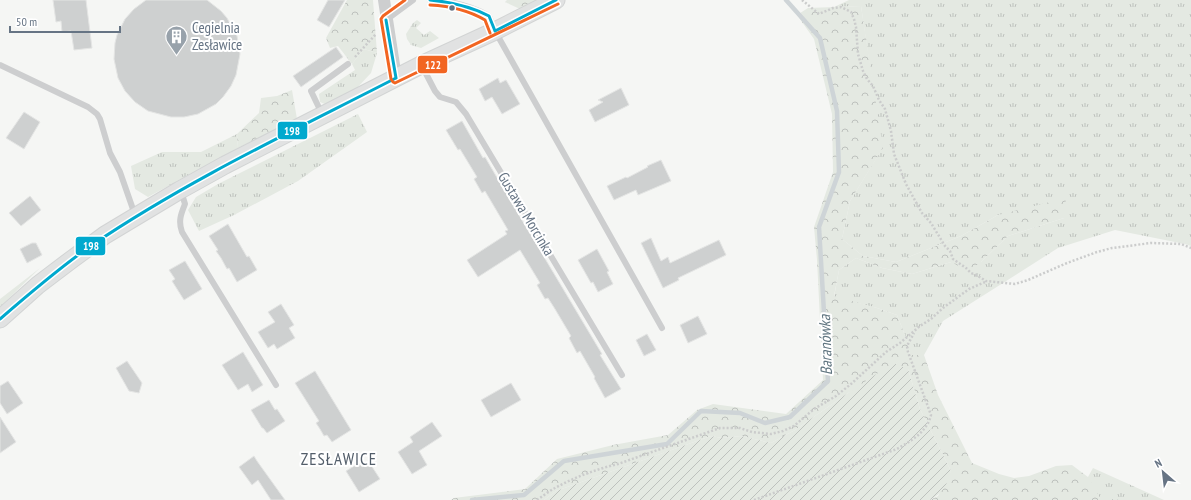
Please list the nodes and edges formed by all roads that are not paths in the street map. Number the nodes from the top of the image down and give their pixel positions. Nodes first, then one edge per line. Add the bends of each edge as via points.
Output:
1 (384, 0) edge
2 (413, 0) edge
3 (430, 0) edge
4 (556, 0) edge
5 (386, 20) junction
6 (495, 30) junction
7 (0, 64) edge
8 (348, 64) road end
9 (421, 65) junction
10 (396, 78) junction
11 (323, 115) junction
12 (180, 190) junction
13 (135, 217) junction
14 (0, 319) edge
15 (662, 328) dead end
16 (622, 375) dead end
17 (276, 385) dead end

1 - 5 street
2 - 5 lane
3 - 6 lane via 482,11 489,16
4 - 6 street
5 - 10 street
6 - 9 street
6 - 15 lane
7 - 13 lane via 88,107 97,114
8 - 11 lane via 311,91
9 - 10 street
9 - 16 lane, Gustawa Morcinka via 440,97 456,102 466,114
10 - 11 street
11 - 12 street
12 - 13 street
12 - 17 lane via 185,204 180,217 182,232
13 - 14 street via 71,260

